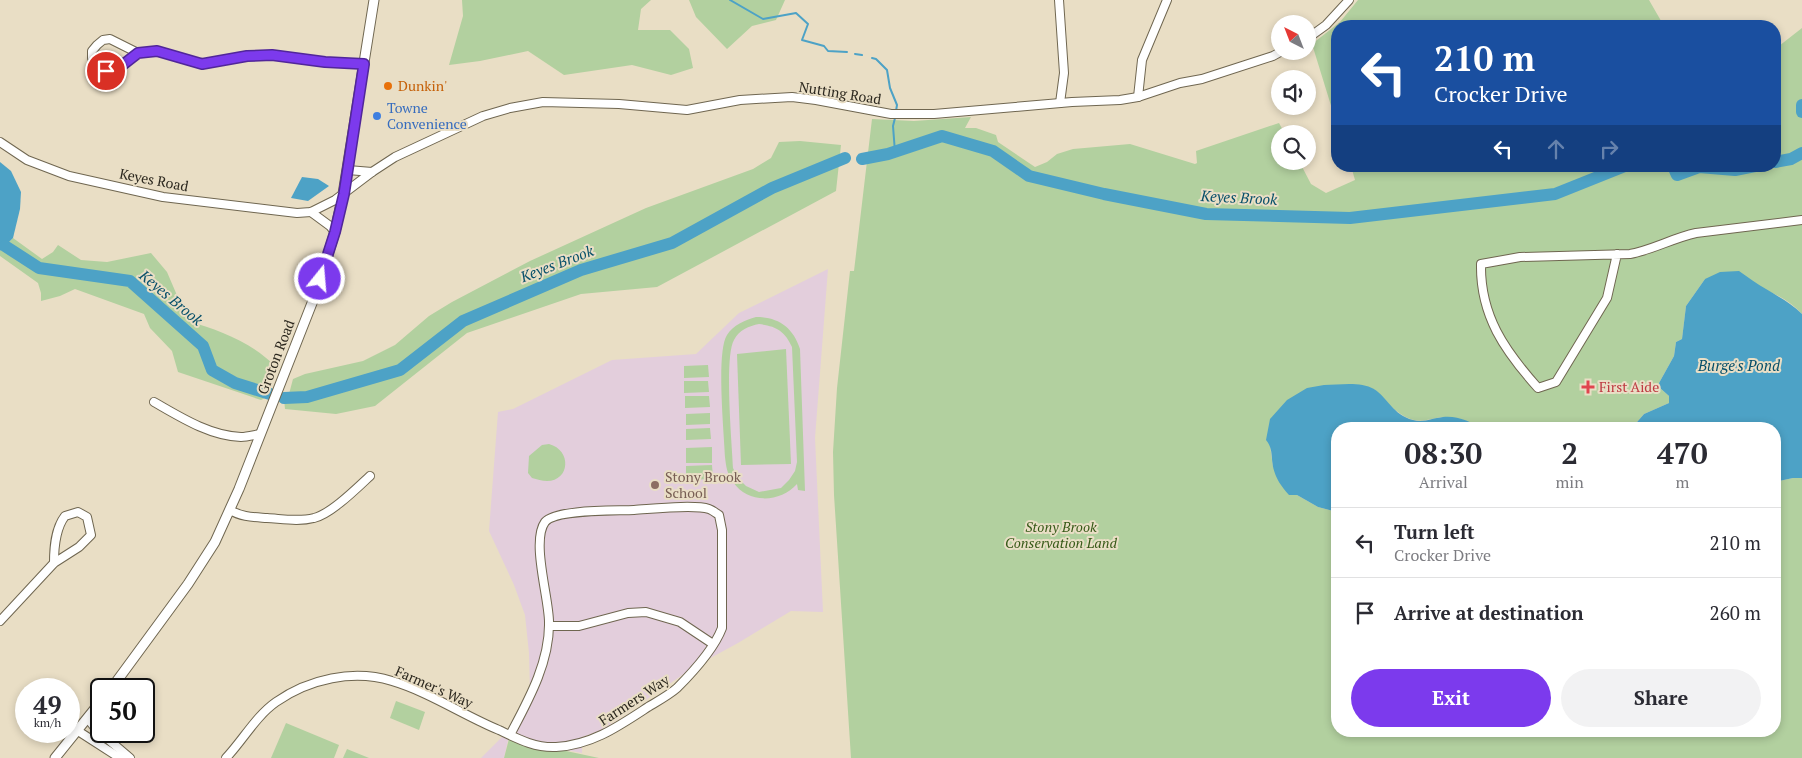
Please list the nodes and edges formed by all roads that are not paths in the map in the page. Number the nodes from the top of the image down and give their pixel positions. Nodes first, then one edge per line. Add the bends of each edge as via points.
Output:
1 (374, 0) edge
2 (1060, 0) edge
3 (1167, 0) edge
4 (1349, 0) edge
5 (1316, 32) edge
6 (138, 53) junction
7 (1271, 57) edge
8 (364, 64) junction
9 (1138, 97) junction
10 (1060, 104) junction
11 (0, 142) edge
12 (348, 170) junction
13 (372, 172) junction
14 (344, 194) junction
15 (312, 212) junction
16 (1802, 220) edge
17 (335, 232) junction
18 (1617, 254) junction
19 (154, 402) dead end
20 (260, 434) junction
21 (370, 476) dead end
22 (230, 510) junction
23 (54, 563) junction
24 (0, 621) edge
25 (549, 626) junction
26 (713, 644) junction
27 (119, 678) edge
28 (90, 716) edge
29 (88, 719) junction
30 (80, 728) edge
31 (80, 731) edge
32 (510, 735) junction
33 (67, 743) edge
34 (55, 758) edge
35 (120, 758) edge
36 (130, 758) edge
37 (226, 758) edge

1 - 8 main road, Groton Road
2 - 10 street via 1064,73
3 - 9 street via 1142,60
4 - 5 street
6 - 6 street via 110,39 97,45 92,51 92,58 100,68 113,71
6 - 8 street via 157,51 202,64 272,55
7 - 9 street, Nutting Road
8 - 12 main road, Groton Road
9 - 10 street, Nutting Road
10 - 13 street, Nutting Road via 914,115 792,98 740,100 687,110 543,102 483,116 395,157
11 - 15 street, Keyes Road via 27,160 78,178 163,197 283,212
12 - 13 street
12 - 14 main road, Groton Road
13 - 14 street, Nutting Road
14 - 15 street, Keyes Road
14 - 17 main road, Groton Road
15 - 17 street
16 - 18 street via 1696,233 1642,252
17 - 20 main road, Groton Road via 314,298
18 - 18 street via 1607,298 1556,382 1538,388 1517,365 1493,324 1482,293 1481,264 1520,256
19 - 20 street via 226,436
20 - 22 main road, Groton Road
21 - 22 street via 314,518 251,517
22 - 27 main road, Groton Road via 188,584
23 - 23 street via 91,535 87,517 78,512 64,516 57,535
23 - 24 street
25 - 26 street via 579,626 646,612 680,622
25 - 26 street, Farmers Way via 539,534 546,521 556,514 581,512 710,509 719,515 722,530 722,628
25 - 32 street via 548,644 528,699
26 - 32 street, Farmers Way via 676,689 599,737 554,747 527,744
28 - 29 main road
29 - 30 main road
29 - 36 street
31 - 35 street
32 - 37 street, Farmer's Way via 406,686 378,678 350,676 312,683 276,702 253,724
33 - 34 main road

